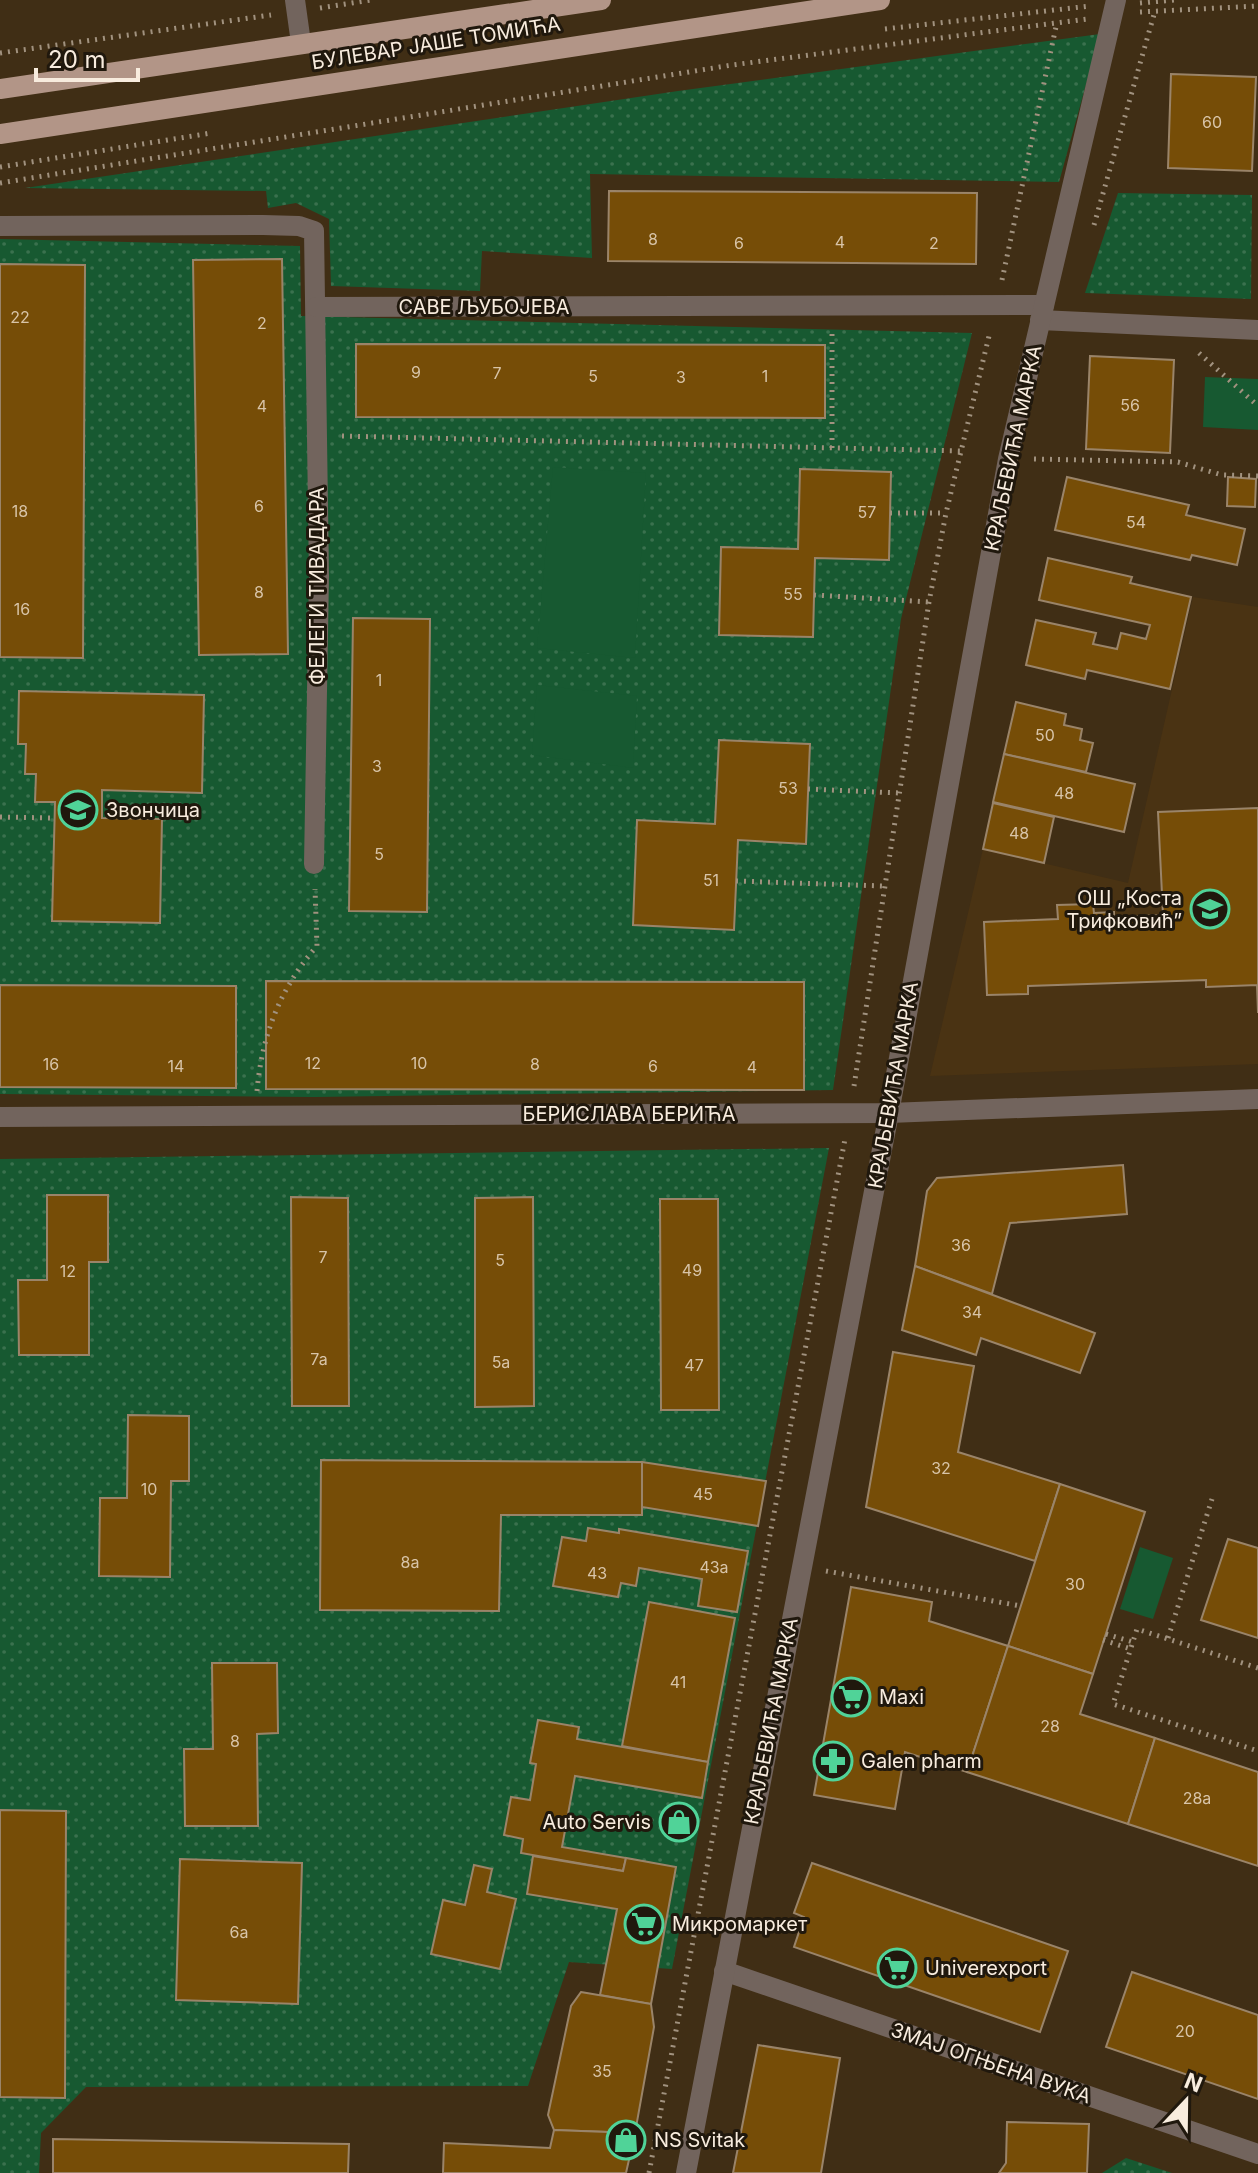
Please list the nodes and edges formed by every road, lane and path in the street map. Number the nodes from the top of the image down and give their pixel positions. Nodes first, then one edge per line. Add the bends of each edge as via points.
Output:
1 (371, 0) edge
2 (601, 0) edge
3 (880, 0) edge
4 (296, 6) edge
5 (1258, 6) edge
6 (1113, 8) edge
7 (301, 43) junction
8 (0, 53) edge
9 (0, 89) edge
10 (0, 134) edge
11 (0, 183) edge
12 (0, 226) edge
13 (832, 306) junction
14 (316, 307) junction
15 (1042, 313) junction
16 (1168, 326) junction
17 (1258, 330) edge
18 (1258, 406) edge
19 (317, 436) junction
20 (832, 448) junction
21 (961, 451) dead end
22 (1034, 459) dead end
23 (1258, 476) edge
24 (890, 513) dead end
25 (946, 513) dead end
26 (814, 595) dead end
27 (929, 602) dead end
28 (808, 789) dead end
29 (899, 793) dead end
30 (0, 817) edge
31 (54, 818) dead end
32 (314, 864) joint
33 (736, 881) dead end
34 (884, 886) dead end
35 (259, 1074) dead end
36 (1258, 1099) edge
37 (889, 1113) junction
38 (0, 1117) edge
39 (1212, 1499) dead end
40 (821, 1570) dead end
41 (1021, 1606) dead end
42 (1104, 1637) dead end
43 (1168, 1638) junction
44 (1132, 1646) junction
45 (1258, 1668) edge
46 (1258, 1751) edge
47 (724, 1971) junction
48 (1258, 2154) edge
49 (686, 2173) edge

1 - 4 path
2 - 7 main road, БУЛЕВАР ЈАШЕ ТОМИЋА
3 - 10 main road, БУЛЕВАР ЈАШЕ ТОМИЋА
4 - 7 street
4 - 8 path
5 - 6 path
6 - 11 path
6 - 15 street, КРАЉЕВИЋА МАРКА
7 - 9 main road, БУЛЕВАР ЈАШЕ ТОМИЋА
12 - 14 street via 299,226 314,231
13 - 14 street, САВЕ ЉУБОЈЕВА
13 - 15 street, САВЕ ЉУБОЈЕВА
13 - 20 path
14 - 19 street, ФЕЛЕГИ ТИВАДАРА
15 - 16 street, САВЕ ЉУБОЈЕВА
15 - 37 street, КРАЉЕВИЋА МАРКА via 1008,459
16 - 17 street, САВЕ ЉУБОЈЕВА
16 - 18 path
19 - 20 path
19 - 32 street, ФЕЛЕГИ ТИВАДАРА
20 - 21 path
22 - 23 path via 1178,462 1222,475
24 - 25 path
26 - 27 path
28 - 29 path
30 - 31 path
32 - 35 path via 317,946 276,1002
33 - 34 path
36 - 37 street, БЕРИСЛАВА БЕРИЋА
37 - 38 street, БЕРИСЛАВА БЕРИЋА
37 - 47 street, КРАЉЕВИЋА МАРКА
39 - 43 path
40 - 41 path
42 - 44 path
43 - 44 path via 1137,1629
43 - 45 path
44 - 46 path via 1113,1704
47 - 48 street, ЗМАЈ ОГЊЕНА ВУКА
47 - 49 street, КРАЉЕВИЋА МАРКА

